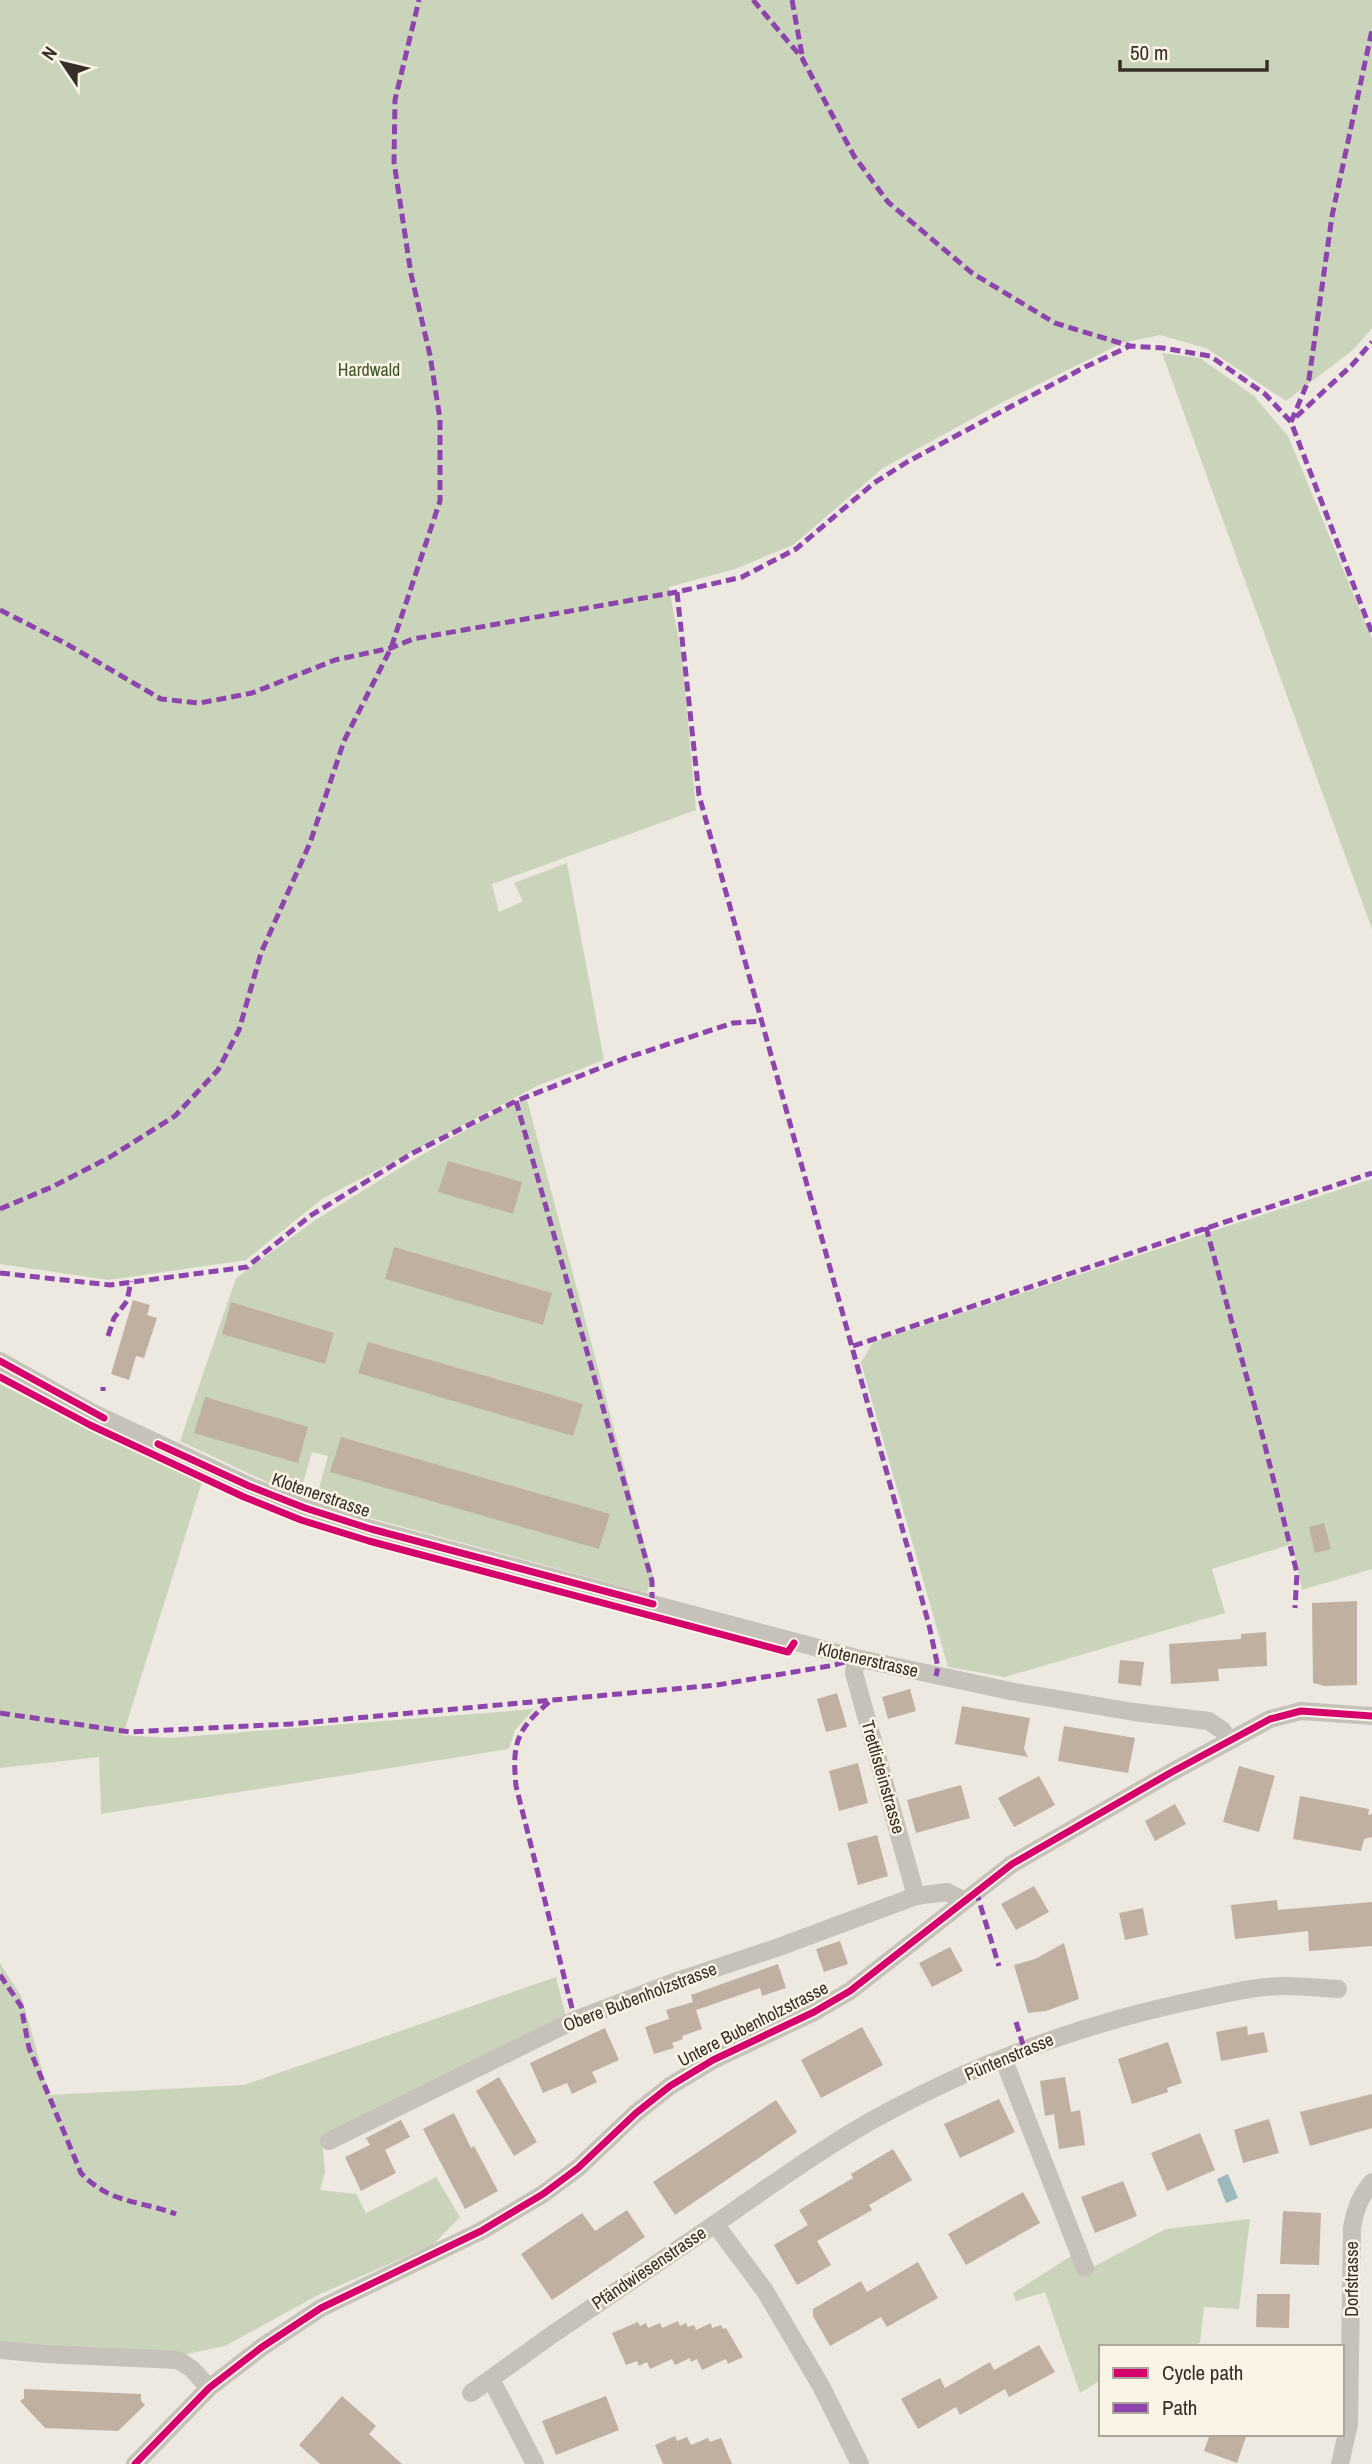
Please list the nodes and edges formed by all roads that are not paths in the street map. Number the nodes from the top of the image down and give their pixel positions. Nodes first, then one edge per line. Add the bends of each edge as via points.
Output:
1 (0, 1361) edge
2 (856, 1658) junction
3 (1372, 1716) edge
4 (1229, 1740) junction
5 (916, 1896) junction
6 (963, 1900) junction
7 (1338, 1989) dead end
8 (1003, 2058) junction
9 (329, 2141) dead end
10 (1372, 2182) edge
11 (715, 2224) junction
12 (1085, 2269) dead end
13 (0, 2350) edge
14 (491, 2379) junction
15 (209, 2388) junction
16 (471, 2393) dead end
17 (135, 2464) edge
18 (535, 2464) edge
19 (860, 2464) edge
20 (1340, 2464) edge

1 - 2 street, Klotenerstrasse via 95,1414 305,1508
2 - 4 street, Klotenerstrasse via 1010,1691 1209,1721
2 - 5 street, Trettlisteinstrasse via 854,1673
3 - 4 street, Untere Bubenholzstrasse via 1301,1711 1270,1719
4 - 6 street, Untere Bubenholzstrasse via 1012,1864
5 - 6 street, Obere Bubenholzstrasse via 947,1892
5 - 9 street, Obere Bubenholzstrasse via 575,2020
6 - 15 street, Untere Bubenholzstrasse via 850,1991 670,2086 543,2194 481,2231 321,2308
7 - 8 street, Püntenstrasse via 1282,1986 1212,1997 1065,2034
8 - 11 street, Püntenstrasse via 893,2109 818,2153
8 - 12 street
10 - 20 street, Dorfstrasse via 1356,2208 1352,2228 1352,2374 1349,2424
11 - 14 street, Pfändwiesenstrasse
11 - 19 street, Pfändwiesenstrasse via 765,2291
13 - 15 street via 178,2360
14 - 16 street, Pfändwiesenstrasse
14 - 18 street
15 - 17 street, Untere Bubenholzstrasse

